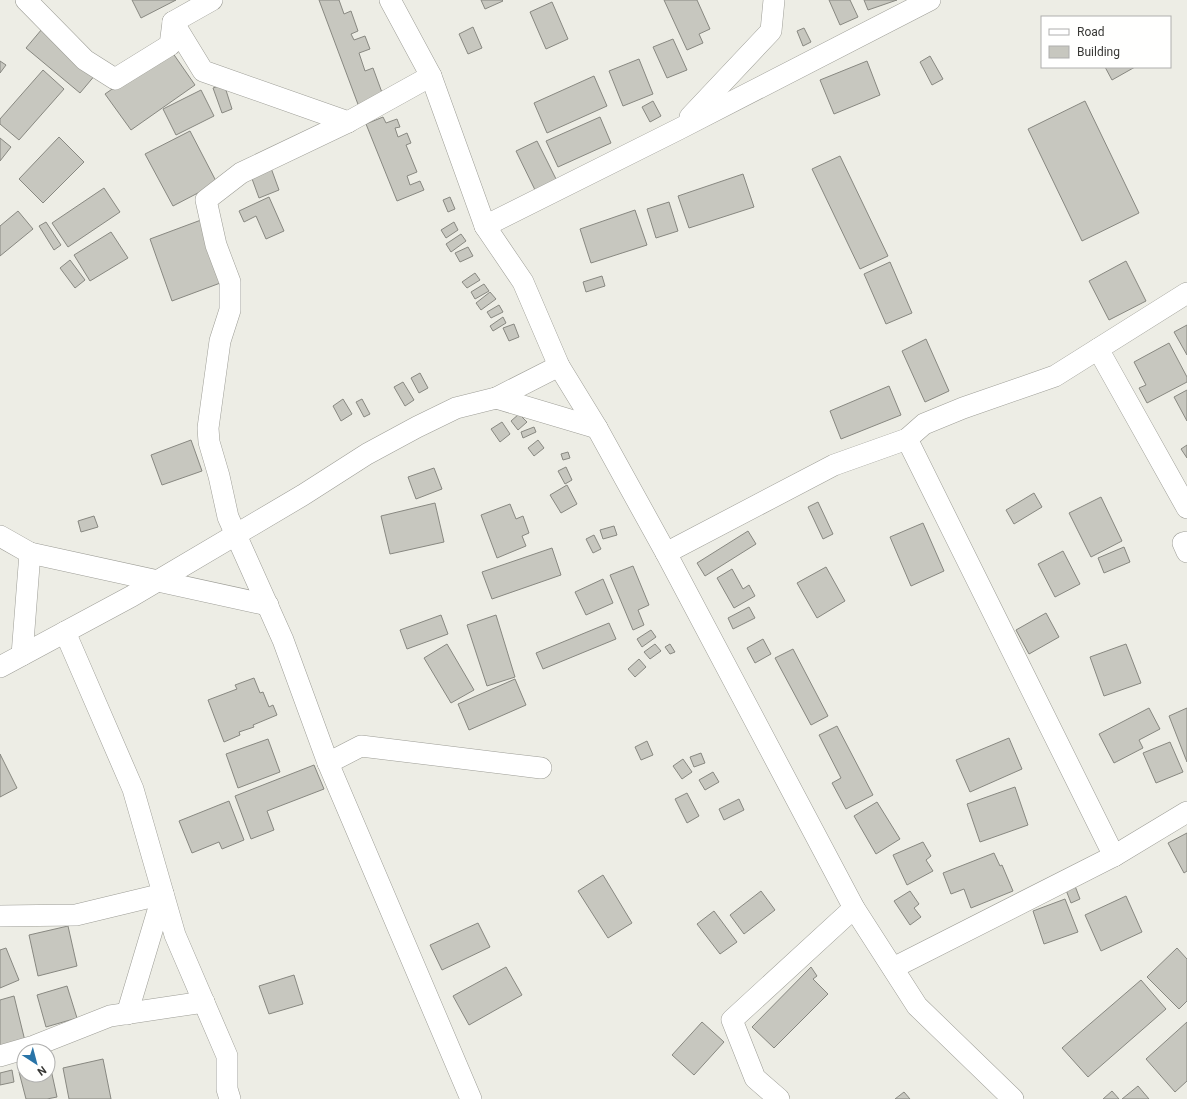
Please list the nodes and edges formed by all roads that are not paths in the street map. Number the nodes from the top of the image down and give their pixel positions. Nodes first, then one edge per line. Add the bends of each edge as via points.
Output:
1 (26, 0) edge
2 (212, 0) edge
3 (390, 0) edge
4 (774, 0) edge
5 (930, 0) edge
6 (173, 22) junction
7 (431, 76) junction
8 (348, 122) junction
9 (679, 129) junction
10 (485, 226) junction
11 (1187, 294) edge
12 (1098, 349) junction
13 (559, 366) junction
14 (496, 398) junction
15 (597, 428) junction
16 (907, 439) junction
17 (1187, 508) edge
18 (237, 535) junction
19 (0, 536) edge
20 (1187, 542) edge
21 (1187, 552) edge
22 (30, 553) junction
23 (666, 553) junction
24 (158, 581) junction
25 (268, 605) junction
26 (65, 632) junction
27 (22, 655) junction
28 (0, 667) edge
29 (328, 763) junction
30 (541, 768) dead end
31 (1187, 812) edge
32 (1114, 856) junction
33 (163, 894) junction
34 (854, 908) junction
35 (0, 916) edge
36 (893, 968) junction
37 (204, 1002) junction
38 (127, 1014) junction
39 (0, 1056) edge
40 (230, 1099) edge
41 (471, 1099) edge
42 (779, 1099) edge
43 (1013, 1099) edge

1 - 6 street via 85,60 115,79 170,45
2 - 6 street
3 - 7 street
4 - 9 street via 771,31
5 - 9 street
6 - 8 street via 203,71
7 - 8 street
7 - 10 street
8 - 18 street via 241,173 206,200 216,245 230,282 230,310 220,341 208,428 209,442 228,517
9 - 10 street
10 - 13 street via 523,282
11 - 12 street
12 - 16 street via 1055,376 924,424
12 - 17 street
13 - 14 street
13 - 15 street
14 - 15 street
14 - 18 street via 456,408 417,427 368,454
15 - 23 street
16 - 23 street via 834,465
16 - 32 street
18 - 24 street
18 - 25 street
19 - 22 street
20 - 21 street via 1183,543
22 - 24 street
22 - 27 street
23 - 34 street
24 - 25 street
24 - 26 street
25 - 29 street
26 - 27 street
26 - 33 street via 133,789
27 - 28 street
29 - 30 street via 361,746
29 - 41 street
31 - 32 street
32 - 36 street
33 - 35 street via 76,915
33 - 37 street via 175,935
33 - 38 street
34 - 36 street
34 - 42 street via 732,1020 755,1078
36 - 43 street via 917,1006
37 - 38 street
37 - 40 street via 227,1056 227,1089
38 - 39 street via 110,1016 34,1046

